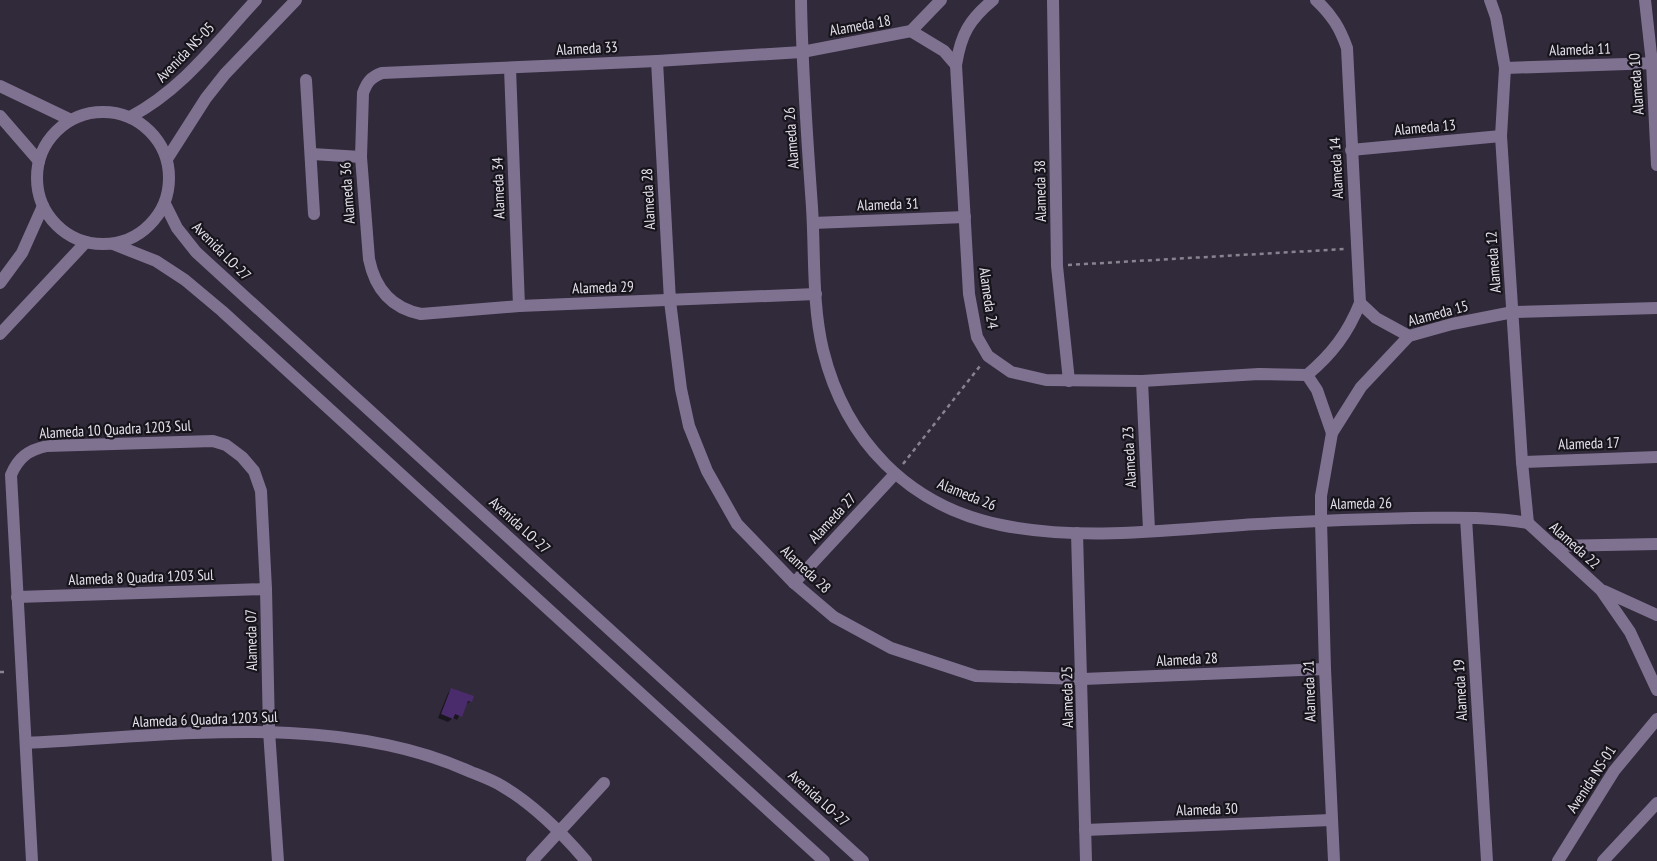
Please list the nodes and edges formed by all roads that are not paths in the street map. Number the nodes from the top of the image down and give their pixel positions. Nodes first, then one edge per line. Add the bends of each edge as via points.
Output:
1 (256, 0) edge
2 (296, 0) edge
3 (801, 0) edge
4 (941, 0) edge
5 (993, 0) edge
6 (1053, 0) edge
7 (1316, 0) edge
8 (1490, 0) edge
9 (1645, 0) edge
10 (911, 31) junction
11 (802, 52) junction
12 (657, 61) junction
13 (1655, 63) edge
14 (956, 65) junction
15 (510, 68) junction
16 (1505, 68) junction
17 (374, 76) joint
18 (306, 80) dead end
19 (0, 86) edge
20 (0, 116) edge
21 (130, 116) junction
22 (71, 120) junction
23 (1501, 136) junction
24 (1351, 150) junction
25 (312, 154) junction
26 (361, 157) junction
27 (167, 159) junction
28 (39, 161) junction
29 (1657, 165) edge
30 (165, 204) junction
31 (43, 206) junction
32 (314, 214) dead end
33 (965, 217) junction
34 (813, 223) junction
35 (86, 242) junction
36 (113, 244) junction
37 (0, 283) edge
38 (816, 294) junction
39 (670, 301) junction
40 (1360, 303) junction
41 (394, 304) joint
42 (519, 306) junction
43 (1657, 308) edge
44 (1513, 312) junction
45 (0, 334) edge
46 (1409, 336) junction
47 (1306, 375) junction
48 (1069, 381) junction
49 (1142, 381) junction
50 (1332, 433) junction
51 (213, 441) joint
52 (1657, 457) edge
53 (1522, 462) junction
54 (894, 475) junction
55 (1466, 518) junction
56 (1322, 520) junction
57 (1528, 523) junction
58 (1149, 530) junction
59 (1078, 533) junction
60 (1657, 544) edge
61 (1553, 546) junction
62 (794, 583) junction
63 (266, 589) junction
64 (1601, 590) junction
65 (16, 597) junction
66 (1657, 615) edge
67 (1324, 669) junction
68 (1083, 680) junction
69 (1657, 690) edge
70 (1657, 718) edge
71 (269, 730) junction
72 (27, 743) junction
73 (604, 783) dead end
74 (1657, 803) edge
75 (1330, 820) junction
76 (1086, 830) junction
77 (561, 831) junction
78 (32, 861) edge
79 (278, 861) edge
80 (532, 861) edge
81 (586, 861) edge
82 (824, 861) edge
83 (864, 861) edge
84 (1086, 861) edge
85 (1334, 861) edge
86 (1487, 861) edge
87 (1558, 861) edge
88 (1603, 861) edge

1 - 21 street, Avenida NS-05 via 180,83 155,104
2 - 27 street via 226,74 192,118
3 - 11 street, Alameda 26
4 - 10 street, Alameda 18
5 - 14 street, Alameda 24 via 965,29
6 - 48 street, Alameda 38 via 1057,266
7 - 24 street, Alameda 14 via 1340,27 1347,48
8 - 16 street, Alameda 12
9 - 13 street, Alameda 10
10 - 11 street, Alameda 18
10 - 14 street via 944,51
11 - 12 street, Alameda 33
11 - 34 street, Alameda 26
12 - 15 street, Alameda 33
12 - 39 street, Alameda 28
13 - 16 street, Alameda 11
13 - 29 street, Alameda 10
14 - 33 street, Alameda 24
15 - 17 street, Alameda 33 via 382,73
15 - 42 street, Alameda 34
16 - 23 street, Alameda 12
17 - 26 street, Alameda 36 via 363,93
18 - 25 street
19 - 22 street
20 - 28 street
21 - 22 street via 108,111 85,113
21 - 27 street via 159,141
22 - 28 street via 48,140
23 - 24 street, Alameda 13
23 - 44 street, Alameda 12
24 - 40 street, Alameda 14
25 - 26 street
25 - 32 street
26 - 41 street, Alameda 36 via 372,275
27 - 30 street via 170,182
28 - 31 street via 37,184
30 - 36 street via 147,228 135,237
30 - 83 street, Avenida LO-27 via 177,228 196,252
31 - 35 street via 61,229
31 - 37 street via 22,253
33 - 34 street, Alameda 31
33 - 48 street, Alameda 24 via 972,320 988,356 1011,372 1027,377
34 - 38 street, Alameda 26
35 - 36 street
35 - 45 street
36 - 82 street via 156,261 222,311
38 - 39 street, Alameda 29
38 - 54 street, Alameda 26 via 823,348 835,389 862,438
39 - 42 street, Alameda 29
39 - 62 street, Alameda 28 via 689,426 707,471 737,524
40 - 46 street via 1376,318
40 - 47 street via 1342,340
41 - 42 street, Alameda 29 via 421,314
43 - 44 street, Alameda 15
44 - 46 street, Alameda 15
44 - 53 street, Alameda 12
46 - 50 street, Alameda 15 via 1361,387
47 - 49 street, Alameda 24 via 1259,374
47 - 50 street via 1320,396
48 - 49 street, Alameda 24
49 - 58 street, Alameda 23
50 - 56 street, Alameda 15 via 1321,496
51 - 63 street, Alameda 07 via 242,456 254,471 261,491
51 - 65 street, Alameda 10 Quadra 1203 Sul via 47,446 33,449 22,457 11,475
52 - 53 street, Alameda 17
53 - 57 street, Alameda 12
54 - 59 street, Alameda 26 via 933,499 998,524
54 - 62 street, Alameda 27
55 - 56 street, Alameda 26
55 - 57 street, Alameda 26 via 1503,518
55 - 86 street, Alameda 19
56 - 58 street, Alameda 26
56 - 67 street, Alameda 21
57 - 61 street, Alameda 22
58 - 59 street, Alameda 26
59 - 68 street, Alameda 25
60 - 61 street
61 - 64 street, Alameda 22
62 - 68 street, Alameda 28 via 834,617 891,648 976,676
63 - 65 street, Alameda 8 Quadra 1203 Sul
63 - 71 street, Alameda 07
64 - 66 street, Alameda 22
64 - 69 street, Alameda 22 via 1630,632
65 - 72 street
67 - 68 street, Alameda 28
67 - 75 street, Alameda 21
68 - 76 street, Alameda 25
70 - 87 street, Avenida NS-01 via 1614,771
71 - 72 street, Alameda 6 Quadra 1203 Sul
71 - 77 street, Alameda 6 Quadra 1203 Sul via 379,742 438,757 502,786
71 - 79 street, Alameda 07
72 - 78 street
73 - 77 street
74 - 88 street
75 - 76 street, Alameda 30
75 - 85 street, Alameda 21
76 - 84 street, Alameda 25
77 - 80 street
77 - 81 street, Alameda 6 Quadra 1203 Sul

